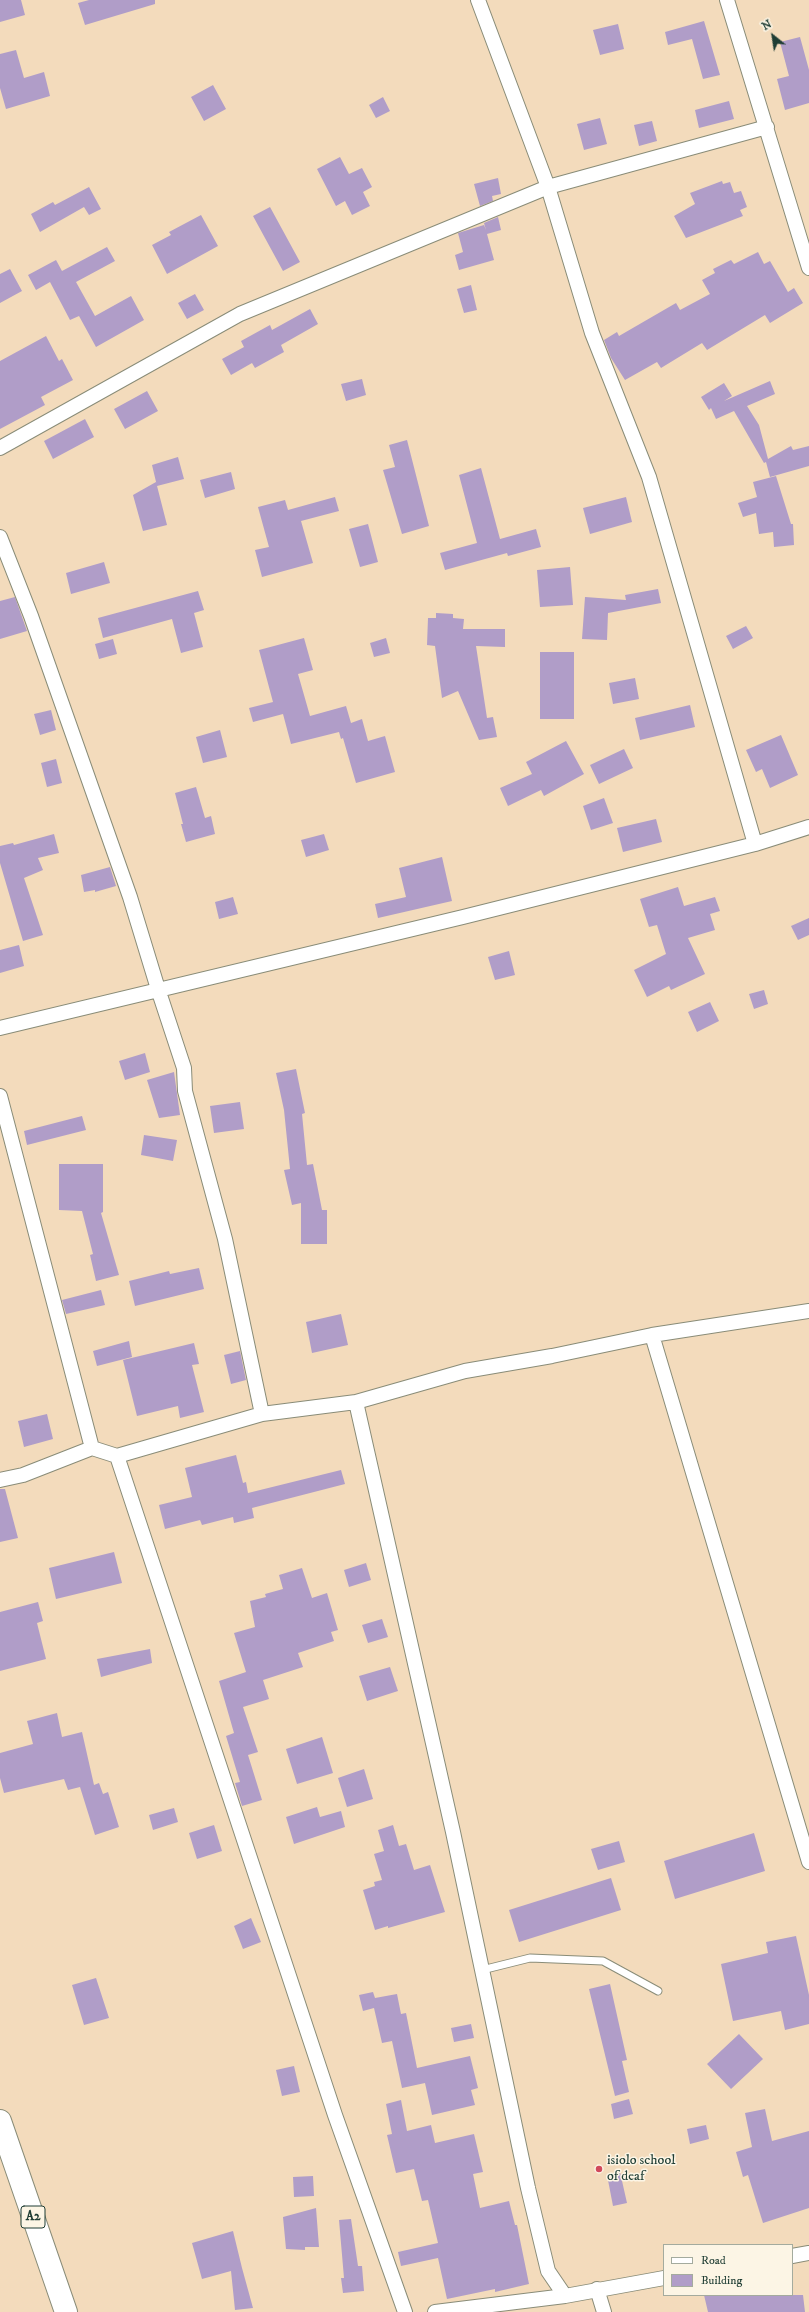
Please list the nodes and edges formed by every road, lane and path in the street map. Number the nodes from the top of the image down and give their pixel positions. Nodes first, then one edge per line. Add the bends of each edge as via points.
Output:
1 (478, 0) edge
2 (727, 0) edge
3 (767, 127) junction
4 (548, 187) junction
5 (809, 268) edge
6 (0, 448) edge
7 (0, 537) edge
8 (809, 827) edge
9 (755, 844) junction
10 (158, 989) junction
11 (0, 1028) edge
12 (0, 1096) edge
13 (809, 1311) edge
14 (652, 1335) junction
15 (356, 1402) junction
16 (262, 1414) junction
17 (92, 1448) junction
18 (117, 1456) junction
19 (0, 1480) edge
20 (809, 1862) edge
21 (482, 1970) junction
22 (658, 1991) dead end
23 (0, 2121) edge
24 (809, 2253) edge
25 (793, 2256) edge
26 (663, 2278) edge
27 (598, 2289) junction
28 (565, 2296) junction
29 (66, 2312) edge
30 (405, 2312) edge
31 (435, 2312) edge
32 (604, 2312) edge

1 - 4 street
2 - 3 street
3 - 4 street
3 - 5 street
4 - 6 street via 240,314
4 - 9 street via 592,334 649,477
7 - 10 street via 130,897
8 - 9 street
9 - 10 street via 463,917
10 - 11 street
10 - 16 street via 184,1068 185,1091 225,1239
12 - 17 street
13 - 14 street
14 - 15 street via 552,1356 465,1370
14 - 20 street
15 - 16 street
15 - 21 street
16 - 18 street
17 - 18 street
17 - 19 street via 23,1475
18 - 30 street via 334,2115
21 - 22 lane via 530,1958 603,1961
21 - 28 street via 548,2271
23 - 29 highway, A2
24 - 25 street
26 - 27 street
27 - 28 street
27 - 32 street
28 - 31 street

